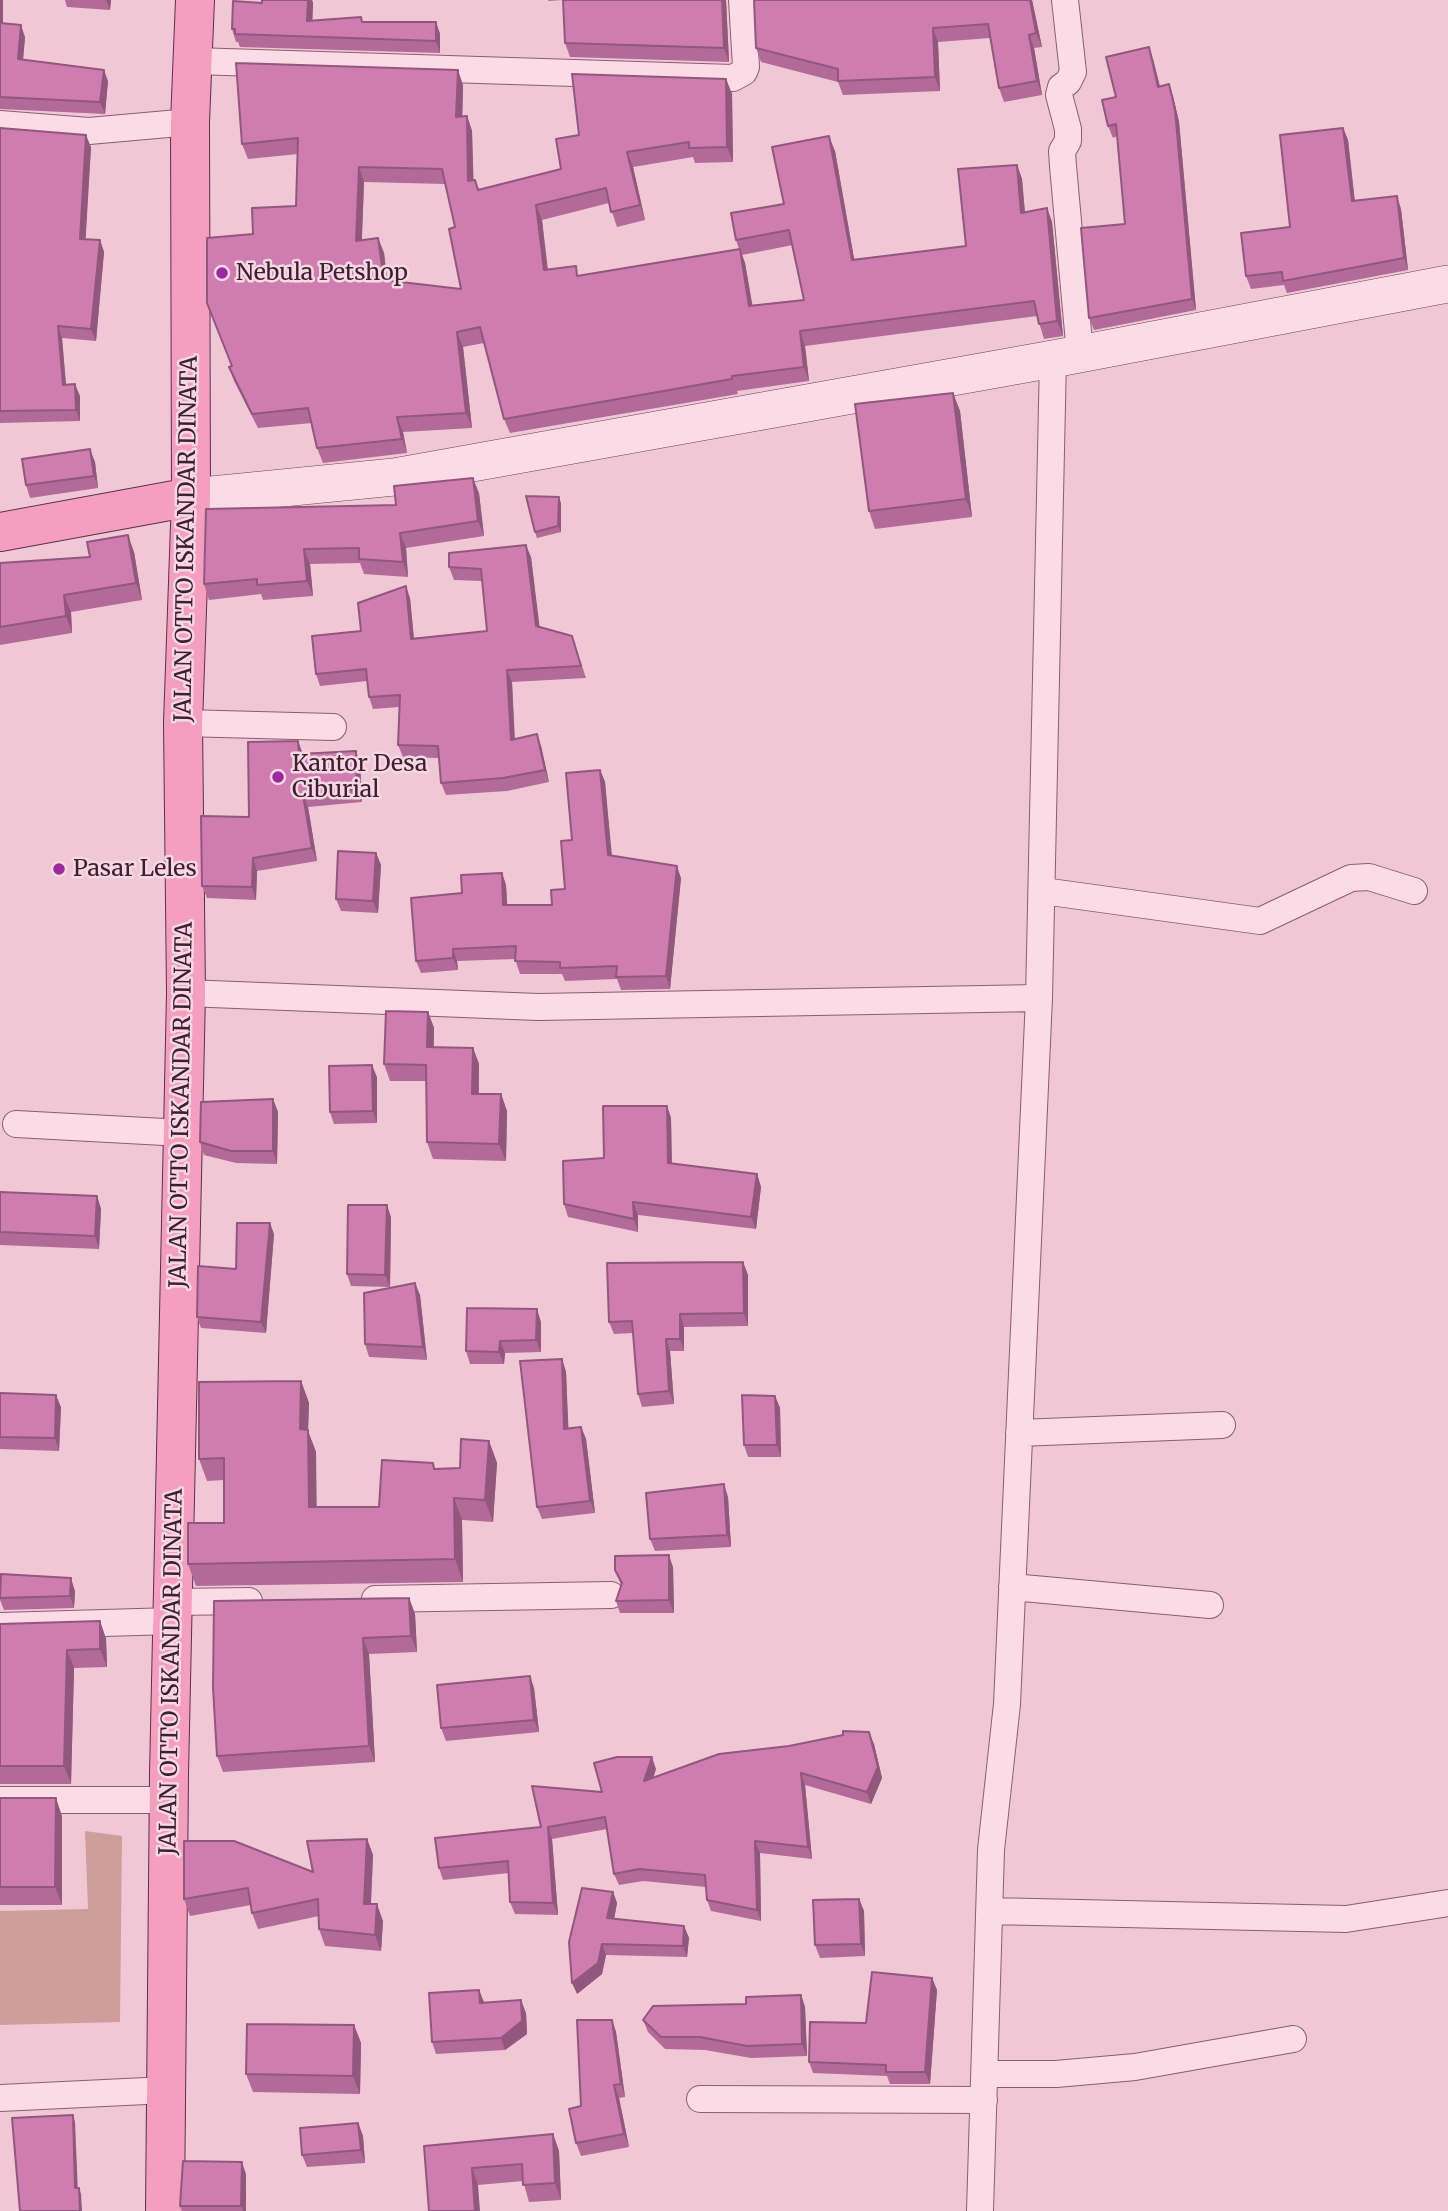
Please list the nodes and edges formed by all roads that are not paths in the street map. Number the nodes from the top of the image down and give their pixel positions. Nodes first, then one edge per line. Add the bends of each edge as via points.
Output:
1 (195, 0) edge
2 (741, 0) edge
3 (1065, 0) edge
4 (194, 61) junction
5 (190, 122) junction
6 (0, 124) edge
7 (1448, 284) edge
8 (1067, 357) junction
9 (191, 497) junction
10 (0, 532) edge
11 (183, 723) junction
12 (333, 727) dead end
13 (1043, 891) junction
14 (1414, 891) dead end
15 (186, 993) junction
16 (1040, 998) junction
17 (16, 1124) dead end
18 (183, 1133) junction
19 (1222, 1425) dead end
20 (1019, 1433) junction
21 (1012, 1587) junction
22 (611, 1595) dead end
23 (352, 1599) edge
24 (270, 1600) edge
25 (1210, 1605) dead end
26 (174, 1611) junction
27 (0, 1626) edge
28 (0, 1800) edge
29 (169, 1800) junction
30 (1448, 1903) edge
31 (990, 1911) junction
32 (1293, 2039) dead end
33 (984, 2087) junction
34 (167, 2090) junction
35 (0, 2098) edge
36 (700, 2099) dead end
37 (165, 2211) edge
38 (980, 2211) edge

1 - 4 main road, JALAN OTTO ISKANDAR DINATA
2 - 4 street via 746,67 733,78
3 - 8 street via 1073,72 1059,95 1068,130 1062,151
4 - 5 main road, JALAN OTTO ISKANDAR DINATA
5 - 6 street via 89,131
5 - 9 main road, JALAN OTTO ISKANDAR DINATA
7 - 8 street
8 - 9 street via 394,478
8 - 13 street
9 - 10 main road
9 - 11 main road, JALAN OTTO ISKANDAR DINATA
11 - 12 street
11 - 15 main road, JALAN OTTO ISKANDAR DINATA
13 - 14 street via 1260,921 1351,878 1369,877
13 - 16 street
15 - 16 street via 538,1007
15 - 18 main road, JALAN OTTO ISKANDAR DINATA
16 - 20 street
17 - 18 street
18 - 26 main road, JALAN OTTO ISKANDAR DINATA
19 - 20 street
20 - 21 street
21 - 25 street
21 - 31 street
22 - 23 street
24 - 26 street
26 - 27 street
26 - 29 main road, JALAN OTTO ISKANDAR DINATA
28 - 29 street
29 - 34 main road, JALAN OTTO ISKANDAR DINATA
30 - 31 street via 1346,1919
31 - 33 street
32 - 33 street
33 - 36 street
33 - 38 street
34 - 35 street
34 - 37 main road, JALAN OTTO ISKANDAR DINATA

